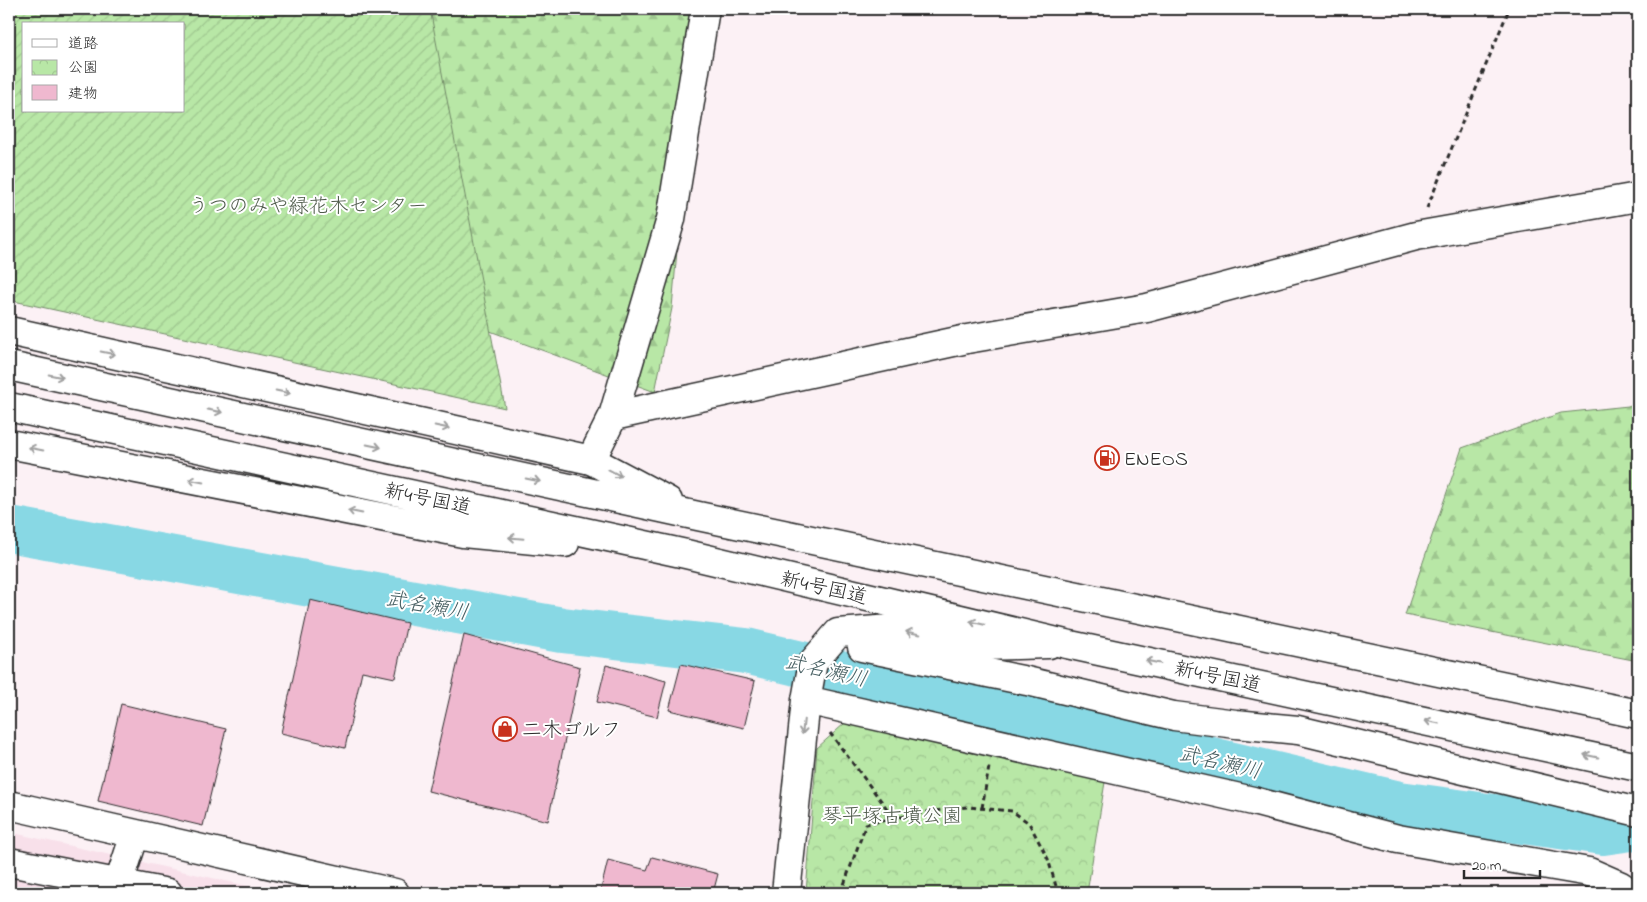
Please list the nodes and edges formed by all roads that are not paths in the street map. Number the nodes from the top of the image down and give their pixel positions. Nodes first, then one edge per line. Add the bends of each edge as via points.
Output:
1 (705, 9) edge
2 (1638, 197) edge
3 (9, 331) edge
4 (9, 366) edge
5 (9, 407) edge
6 (613, 416) junction
7 (9, 444) edge
8 (591, 460) junction
9 (698, 516) junction
10 (686, 554) junction
11 (1066, 644) junction
12 (862, 647) dead end
13 (806, 700) junction
14 (1638, 714) edge
15 (1638, 767) edge
16 (9, 805) edge
17 (1638, 812) edge
18 (135, 834) junction
19 (9, 862) edge
20 (120, 888) edge
21 (168, 893) edge
22 (395, 893) edge
23 (786, 893) edge
24 (1625, 893) edge

1 - 6 main road via 671,219
2 - 6 main road via 1416,236 1147,308 967,339
3 -> 8 main road
4 -> 9 main road, 新4号国道
5 - 10 main road, 新4号国道
6 - 8 main road
10 -> 7 main road via 463,533
8 -> 9 main road
9 - 14 main road, 新4号国道
11 -> 10 main road, 新4号国道
11 -> 13 main road via 982,646 891,629 838,633 813,662
15 -> 11 main road, 新4号国道
12 - 17 main road via 1174,716 1298,730
13 -> 23 main road
13 - 24 main road via 1253,801 1398,840 1589,872 1621,886
16 - 18 main road
18 - 20 main road
18 - 22 main road
19 - 20 main road
20 - 21 main road

